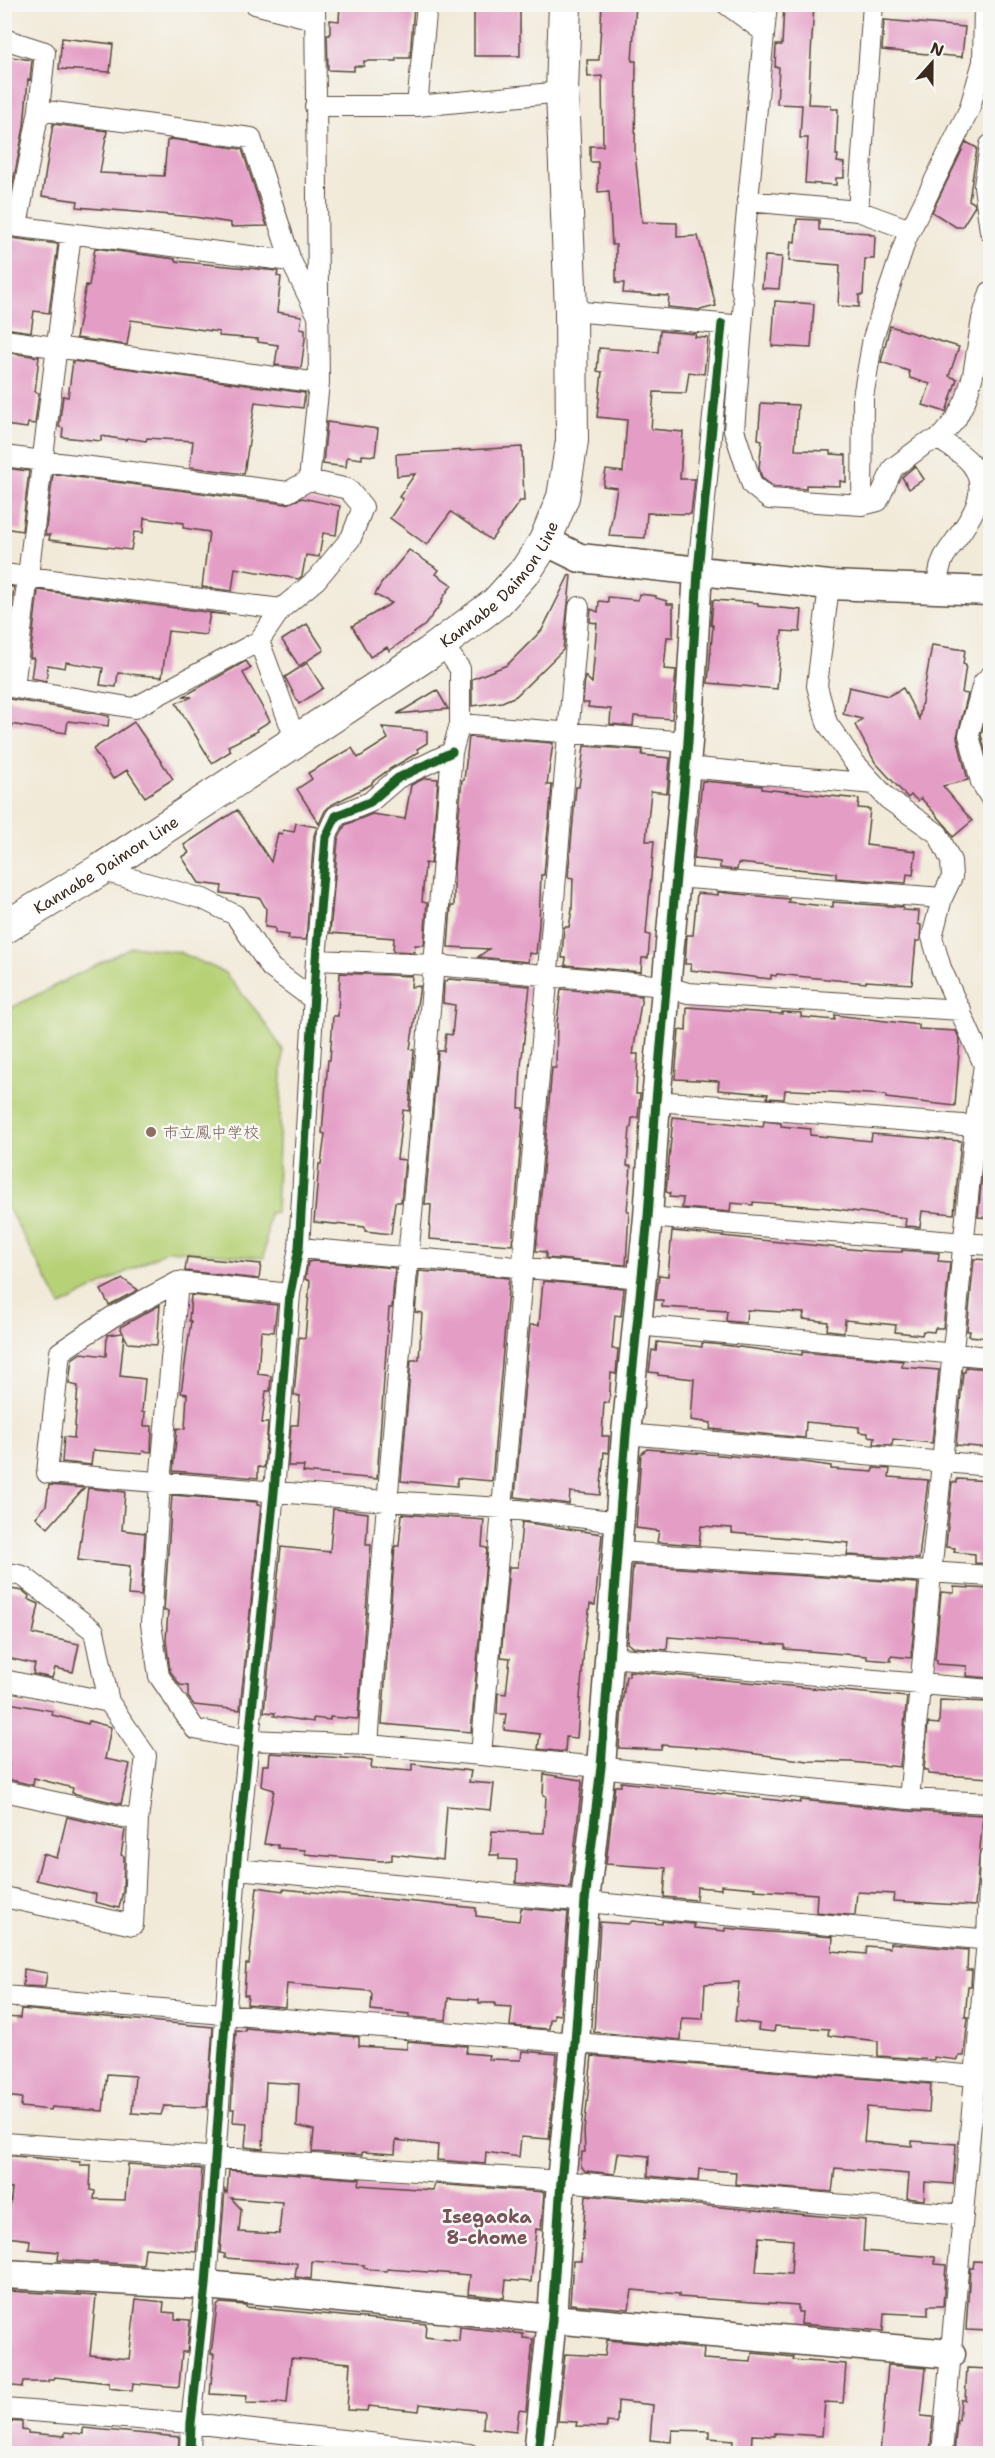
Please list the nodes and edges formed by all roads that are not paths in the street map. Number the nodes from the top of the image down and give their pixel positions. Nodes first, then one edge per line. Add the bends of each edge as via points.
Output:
1 (255, 4) edge
2 (427, 4) edge
3 (565, 4) edge
4 (726, 4) edge
5 (767, 4) edge
6 (873, 4) edge
7 (984, 4) edge
8 (314, 12) edge
9 (764, 32) junction
10 (4, 39) edge
11 (987, 70) edge
12 (562, 92) junction
13 (315, 106) junction
14 (417, 106) junction
15 (39, 110) junction
16 (990, 146) edge
17 (747, 201) junction
18 (858, 211) junction
19 (11, 226) edge
20 (910, 230) junction
21 (990, 231) edge
22 (71, 234) junction
23 (291, 261) junction
24 (990, 292) edge
25 (571, 311) junction
26 (319, 318) junction
27 (722, 324) junction
28 (742, 326) junction
29 (4, 340) edge
30 (56, 347) junction
31 (319, 383) junction
32 (939, 439) junction
33 (4, 456) edge
34 (42, 461) junction
35 (309, 480) junction
36 (862, 505) junction
37 (545, 541) junction
38 (698, 571) junction
39 (4, 574) edge
40 (26, 577) junction
41 (829, 585) junction
42 (936, 589) junction
43 (990, 591) edge
44 (579, 607) dead end
45 (281, 609) junction
46 (259, 641) junction
47 (442, 643) junction
48 (990, 676) edge
49 (9, 686) edge
50 (460, 724) junction
51 (568, 732) junction
52 (296, 741) junction
53 (452, 752) junction
54 (686, 754) junction
55 (874, 784) junction
56 (990, 797) edge
57 (100, 870) junction
58 (675, 877) junction
59 (942, 898) junction
60 (4, 928) edge
61 (316, 960) junction
62 (434, 965) junction
63 (547, 975) junction
64 (665, 986) junction
65 (314, 1000) junction
66 (961, 1010) junction
67 (987, 1069) edge
68 (656, 1101) junction
69 (975, 1126) junction
70 (648, 1217) junction
71 (964, 1243) junction
72 (990, 1245) edge
73 (299, 1248) junction
74 (410, 1258) junction
75 (523, 1268) junction
76 (642, 1278) junction
77 (178, 1282) junction
78 (290, 1294) junction
79 (636, 1325) junction
80 (954, 1354) junction
81 (990, 1357) edge
82 (626, 1434) junction
83 (943, 1462) junction
84 (990, 1466) edge
85 (160, 1483) junction
86 (274, 1492) junction
87 (386, 1501) junction
88 (502, 1508) junction
89 (619, 1522) junction
90 (619, 1552) junction
91 (4, 1572) edge
92 (932, 1572) junction
93 (990, 1576) edge
94 (609, 1657) junction
95 (4, 1680) edge
96 (921, 1684) junction
97 (990, 1690) edge
98 (109, 1702) junction
99 (250, 1740) junction
100 (368, 1745) junction
101 (481, 1755) junction
102 (601, 1767) junction
103 (4, 1791) edge
104 (909, 1798) junction
105 (990, 1803) edge
106 (138, 1820) junction
107 (990, 1857) edge
108 (236, 1869) junction
109 (4, 1897) edge
110 (585, 1900) junction
111 (989, 1940) edge
112 (4, 1996) edge
113 (225, 2012) junction
114 (575, 2043) junction
115 (983, 2076) edge
116 (4, 2143) edge
117 (216, 2158) junction
118 (561, 2181) junction
119 (963, 2215) junction
120 (4, 2274) edge
121 (206, 2285) junction
122 (552, 2319) junction
123 (951, 2354) junction
124 (4, 2409) edge
125 (191, 2423) junction
126 (190, 2454) edge
127 (469, 2454) edge
128 (538, 2454) edge
129 (942, 2454) edge

1 - 8 street
2 - 14 street
3 - 12 main road, Kannabe Daimon Line
4 - 9 street
5 - 9 street
6 - 18 street
7 - 11 street
8 - 13 street
9 - 17 street
10 - 15 street via 45,52
11 - 20 street
12 - 14 street
12 - 25 main road, Kannabe Daimon Line
13 - 14 street
13 - 26 street
15 - 19 street
15 - 23 street via 251,138
16 - 21 street via 984,186
17 - 18 street
17 - 28 street via 740,283 744,301
18 - 20 street
19 - 22 street
20 - 36 street via 866,369
22 - 23 street
22 - 30 street
23 - 26 street
24 - 32 street via 966,399
25 - 27 street
25 - 37 main road, Kannabe Daimon Line via 572,441 563,497
26 - 31 street
27 - 28 street
27 - 38 street
28 - 36 street via 734,430 752,485 769,499
29 - 30 street
30 - 31 street
30 - 34 street
31 - 35 street
32 - 36 street via 925,444 893,468 878,501
32 - 42 street via 972,465 980,490 971,517 943,559
33 - 34 street
34 - 35 street via 288,492
34 - 40 street
35 - 45 street via 348,489 363,507 351,538 316,580
37 - 38 street via 580,558
37 - 47 main road, Kannabe Daimon Line via 527,569 496,603
38 - 41 street
38 - 54 street
39 - 40 street
40 - 45 street
40 - 49 street
41 - 42 street
41 - 55 street via 817,686 827,723
42 - 43 street
44 - 51 street
45 - 46 street
46 - 49 street via 134,708
46 - 52 street
47 - 50 street via 460,669
47 - 52 main road, Kannabe Daimon Line
48 - 56 street via 983,683 969,735 981,782
50 - 51 street
50 - 53 street
51 - 54 street
51 - 63 street
52 - 57 main road, Kannabe Daimon Line
53 - 61 street via 399,778 370,802 336,816 326,837
53 - 62 street
54 - 55 street
54 - 58 street
55 - 59 street via 888,799 938,834 951,861 952,877
57 - 60 main road, Kannabe Daimon Line
57 - 65 street via 203,899 235,915 271,968
58 - 59 street
58 - 64 street
59 - 66 street via 932,937 941,968
61 - 62 street
61 - 65 street
62 - 63 street
62 - 74 street
63 - 64 street
63 - 75 street
64 - 66 street via 688,993
64 - 68 street
65 - 73 street
66 - 67 street
67 - 69 street
68 - 69 street
68 - 70 street
69 - 71 street
70 - 71 street
70 - 76 street
71 - 72 street
71 - 80 street
73 - 74 street
73 - 78 street
74 - 75 street
74 - 87 street
75 - 76 street
75 - 88 street
76 - 79 street
77 - 78 street
77 - 85 street
77 - 85 street via 112,1317 60,1352 47,1473
78 - 86 street
79 - 80 street
79 - 82 street
80 - 81 street
80 - 83 street
82 - 83 street
82 - 89 street
83 - 84 street
83 - 92 street
85 - 86 street
85 - 99 street via 151,1624 159,1676 195,1729
86 - 87 street
86 - 99 street
87 - 88 street
87 - 100 street
88 - 89 street
88 - 101 street
89 - 90 street
90 - 92 street
90 - 94 street
91 - 98 street via 22,1576 94,1631
92 - 93 street
92 - 96 street
94 - 96 street
94 - 102 street
95 - 98 street
96 - 97 street
96 - 104 street
98 - 106 street via 146,1756
99 - 100 street
99 - 108 street
100 - 101 street
101 - 102 street
102 - 104 street
102 - 110 street
103 - 106 street
104 - 105 street
106 - 109 street via 133,1924
107 - 111 street
108 - 110 street
108 - 113 street
110 - 111 street
110 - 114 street
111 - 115 street
112 - 113 street
113 - 114 street
113 - 117 street
114 - 115 street
114 - 118 street
115 - 119 street
116 - 117 street
117 - 118 street
117 - 121 street
118 - 119 street
118 - 122 street
119 - 123 street
120 - 121 street
121 - 122 street
121 - 125 street
122 - 123 street
122 - 128 street
123 - 129 street
124 - 125 street
125 - 126 street
125 - 127 street

